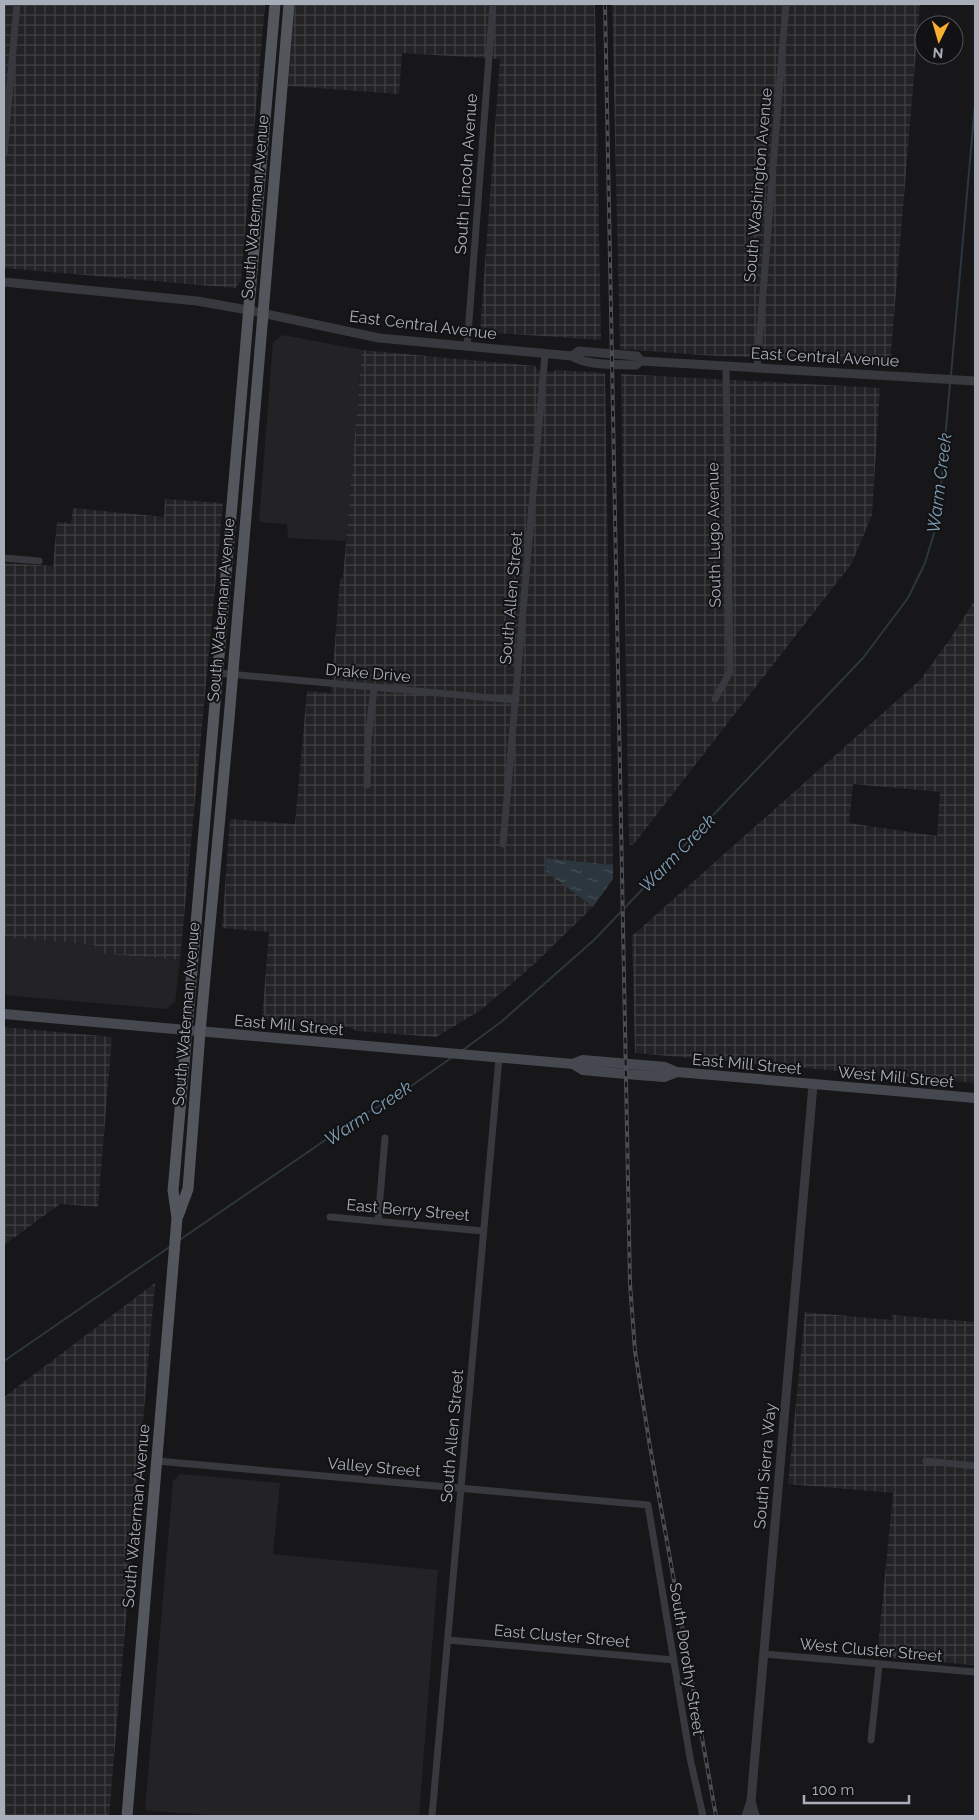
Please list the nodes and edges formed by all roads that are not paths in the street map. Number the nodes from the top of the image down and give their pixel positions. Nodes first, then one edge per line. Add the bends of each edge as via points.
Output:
1 (17, 4) edge
2 (275, 4) edge
3 (289, 4) edge
4 (493, 4) edge
5 (786, 4) edge
6 (4, 154) edge
7 (4, 282) edge
8 (248, 310) junction
9 (263, 314) junction
10 (467, 347) junction
11 (545, 354) junction
12 (726, 367) junction
13 (757, 368) junction
14 (975, 381) edge
15 (236, 453) junction
16 (246, 514) junction
17 (4, 558) edge
18 (39, 561) dead end
19 (217, 673) junction
20 (232, 674) junction
21 (374, 688) junction
22 (715, 699) dead end
23 (516, 700) junction
24 (367, 785) dead end
25 (503, 844) dead end
26 (4, 1014) edge
27 (186, 1030) junction
28 (200, 1032) junction
29 (499, 1058) junction
30 (813, 1085) junction
31 (975, 1098) edge
32 (180, 1108) junction
33 (385, 1138) dead end
34 (188, 1189) junction
35 (330, 1217) dead end
36 (177, 1218) junction
37 (378, 1221) junction
38 (483, 1230) junction
39 (157, 1461) junction
40 (926, 1461) dead end
41 (975, 1466) edge
42 (462, 1489) junction
43 (648, 1505) joint
44 (448, 1640) junction
45 (764, 1654) junction
46 (674, 1660) junction
47 (879, 1665) junction
48 (975, 1672) edge
49 (871, 1740) dead end
50 (751, 1801) junction
51 (127, 1816) edge
52 (432, 1816) edge
53 (703, 1816) edge
54 (746, 1816) edge
55 (756, 1816) edge

1 - 6 street
2 - 8 main road, South Waterman Avenue
3 - 9 main road, South Waterman Avenue
4 - 10 street, South Lincoln Avenue
5 - 13 street, South Washington Avenue
7 - 8 street, East Central Avenue via 197,301
8 - 9 street, East Central Avenue
8 - 15 main road, South Waterman Avenue
9 - 10 street, East Central Avenue via 379,338
9 - 16 main road, South Waterman Avenue
10 - 11 street, East Central Avenue
11 - 12 street, East Central Avenue via 636,366 641,361
11 - 23 street, South Allen Street
12 - 13 street, East Central Avenue
12 - 22 street, South Lugo Avenue via 730,672
13 - 14 street, East Central Avenue
15 - 16 main road via 239,510
15 - 19 main road, South Waterman Avenue
16 - 20 main road, South Waterman Avenue
17 - 18 street
19 - 20 street, Drake Drive
19 - 27 main road, South Waterman Avenue
20 - 21 street, Drake Drive
20 - 28 main road, South Waterman Avenue
21 - 23 street, Drake Drive
21 - 24 street
23 - 25 street, South Allen Street
26 - 27 main road, East Mill Street
27 - 28 main road, East Mill Street
27 - 32 main road, South Waterman Avenue
28 - 29 main road, East Mill Street
28 - 34 main road, South Waterman Avenue
29 - 30 main road, East Mill Street via 573,1064 583,1070 626,1074 664,1077 677,1072
29 - 38 street, South Allen Street
30 - 31 main road, West Mill Street
30 - 45 street, South Sierra Way
32 - 34 main road via 186,1120 181,1186
32 - 36 main road, South Waterman Avenue via 173,1190
33 - 37 street
34 - 36 main road, South Waterman Avenue
35 - 37 street, East Berry Street
36 - 39 main road, South Waterman Avenue
37 - 38 street, East Berry Street
38 - 42 street, South Allen Street
39 - 42 street, Valley Street
39 - 51 main road, South Waterman Avenue
40 - 41 street
42 - 43 street, Valley Street
42 - 44 street, South Allen Street
43 - 46 street, South Dorothy Street
44 - 46 street, East Cluster Street
44 - 52 street, South Allen Street
45 - 47 street, West Cluster Street
45 - 50 street, South Sierra Way
46 - 53 street, South Dorothy Street
47 - 48 street, West Cluster Street
47 - 49 street
50 - 54 street
50 - 55 street

